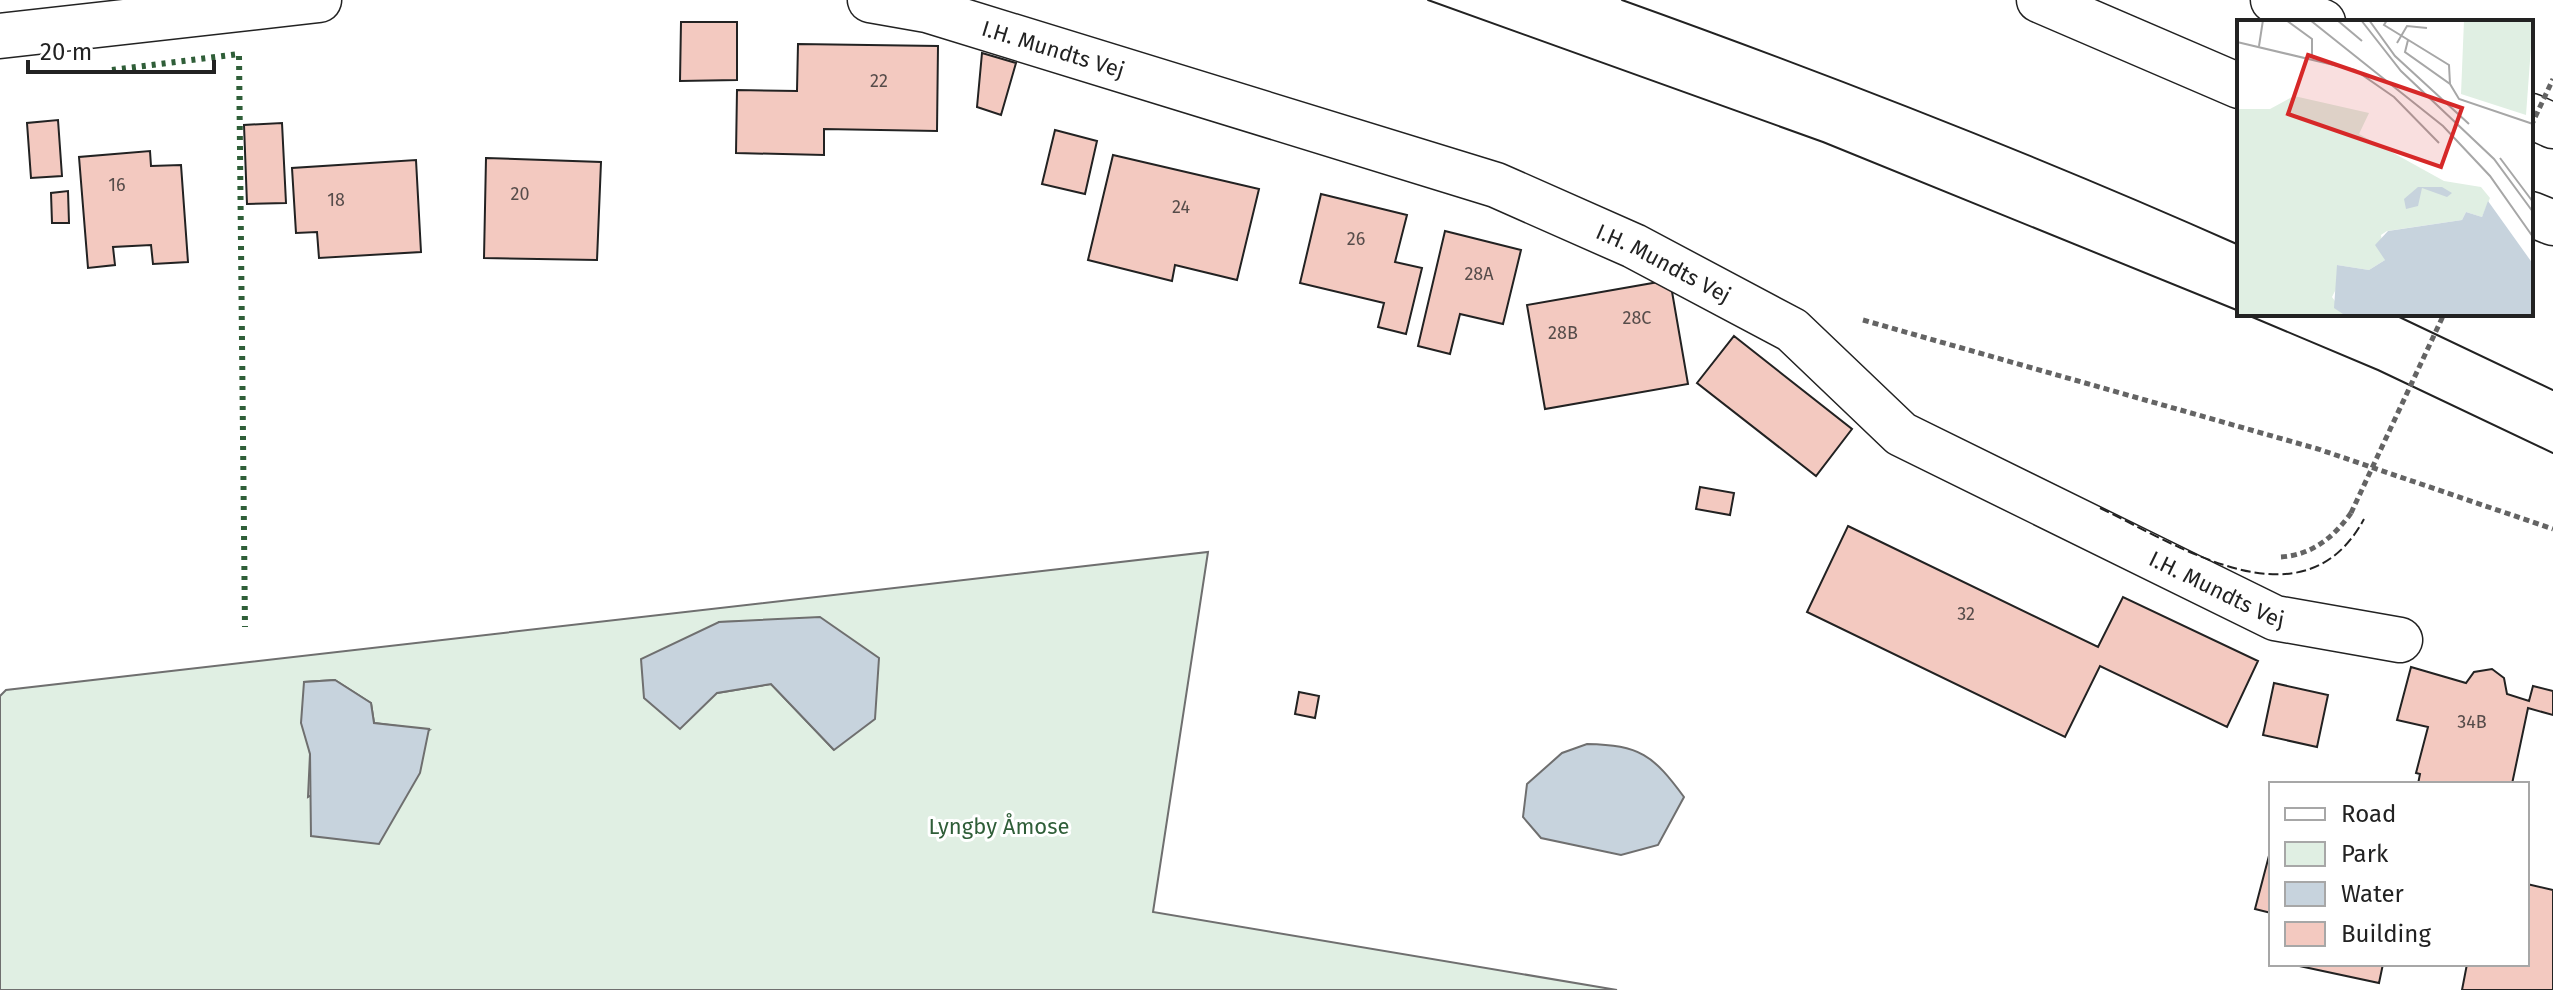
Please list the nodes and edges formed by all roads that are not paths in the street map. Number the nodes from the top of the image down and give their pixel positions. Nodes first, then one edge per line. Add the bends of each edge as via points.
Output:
1 (319, 0) edge
2 (870, 0) edge
3 (2039, 0) edge
4 (2273, 0) edge
5 (77, 14) edge
6 (2318, 20) edge
7 (0, 36) edge
8 (2237, 85) edge
9 (2533, 117) edge
10 (2553, 126) edge
11 (2533, 215) edge
12 (2553, 223) edge
13 (2400, 640) dead end

1 - 5 main road
2 - 13 main road, I.H. Mundts Vej via 927,10 1496,185 1634,246 1792,330 1901,434 2275,618
3 - 8 main road
4 - 6 main road
5 - 7 main road
9 - 10 main road
11 - 12 main road

